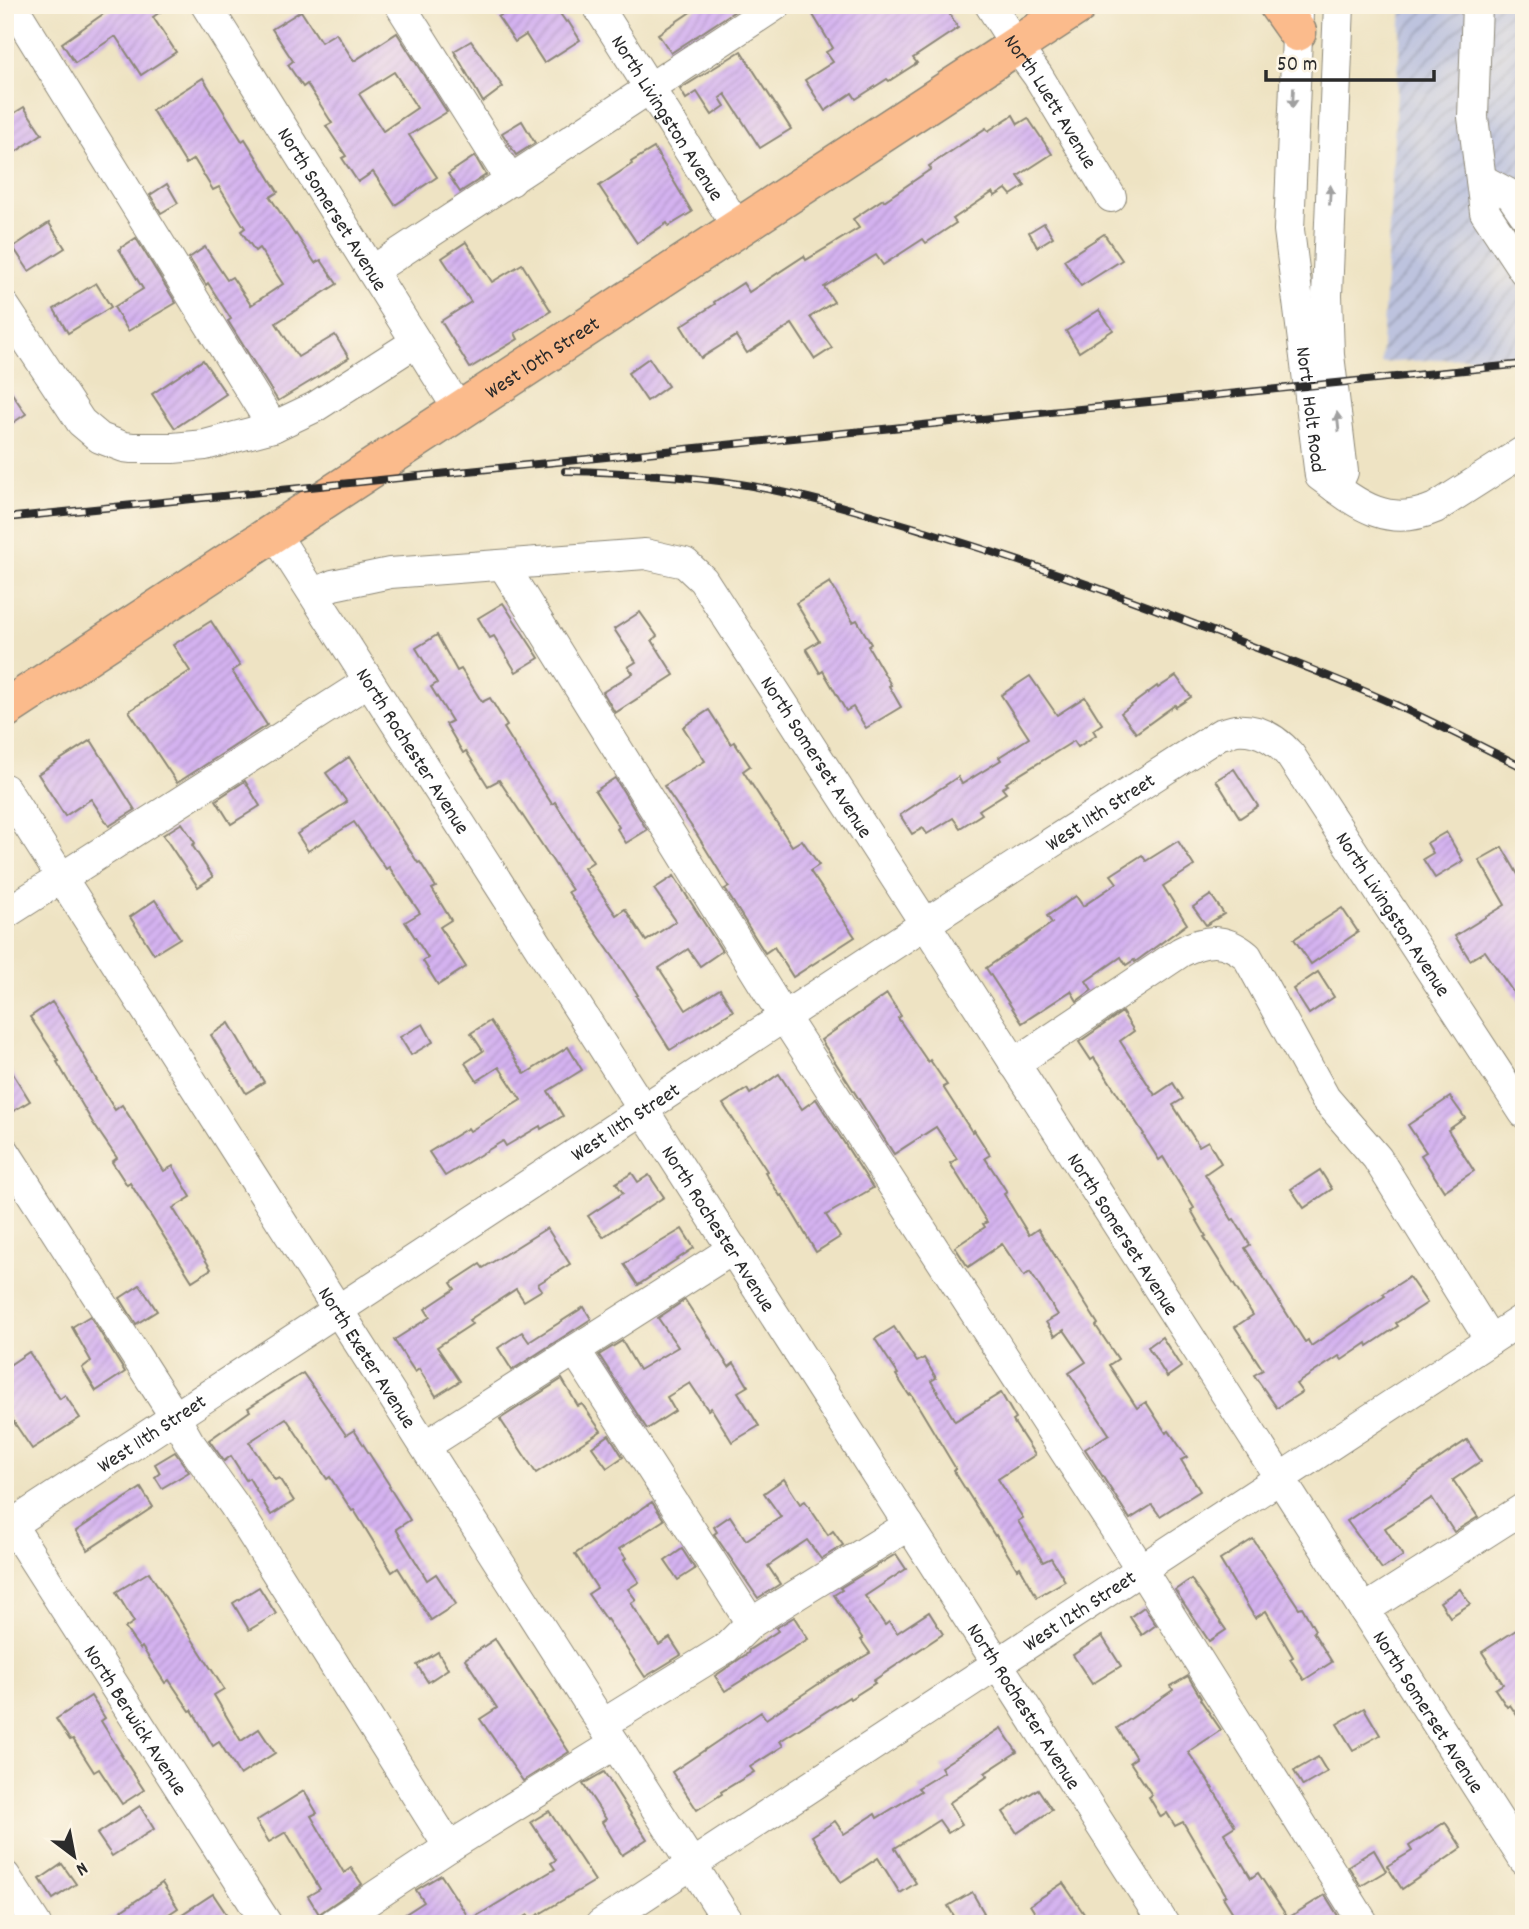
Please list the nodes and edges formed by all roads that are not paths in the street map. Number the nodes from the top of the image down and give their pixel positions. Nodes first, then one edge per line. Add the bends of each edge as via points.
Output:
1 (12, 5) edge
2 (206, 5) edge
3 (400, 5) edge
4 (597, 5) edge
5 (776, 5) edge
6 (990, 5) edge
7 (1078, 5) edge
8 (1339, 5) edge
9 (1477, 5) edge
10 (1291, 14) edge
11 (1016, 46) junction
12 (650, 89) junction
13 (1481, 179) junction
14 (511, 181) junction
15 (1111, 197) dead end
16 (1524, 214) edge
17 (738, 228) junction
18 (372, 271) junction
19 (1524, 271) edge
20 (5, 307) edge
21 (416, 342) junction
22 (460, 412) junction
23 (272, 427) junction
24 (1524, 451) edge
25 (1336, 488) junction
26 (275, 534) junction
27 (503, 565) junction
28 (314, 594) junction
29 (369, 681) junction
30 (5, 709) edge
31 (1251, 730) joint
32 (5, 789) edge
33 (61, 877) junction
34 (5, 914) edge
35 (925, 924) junction
36 (784, 1017) junction
37 (1014, 1064) junction
38 (644, 1110) junction
39 (1524, 1113) edge
40 (5, 1152) edge
41 (733, 1249) junction
42 (338, 1310) junction
43 (1524, 1318) edge
44 (1490, 1340) junction
45 (575, 1350) junction
46 (175, 1417) junction
47 (425, 1446) junction
48 (1279, 1478) junction
49 (1524, 1508) edge
50 (7, 1523) edge
51 (909, 1525) junction
52 (1140, 1569) junction
53 (1364, 1610) junction
54 (751, 1623) junction
55 (998, 1663) junction
56 (609, 1734) junction
57 (449, 1847) junction
58 (1524, 1860) edge
59 (692, 1864) junction
60 (5, 1876) edge
61 (36, 1924) edge
62 (267, 1924) edge
63 (333, 1924) edge
64 (601, 1924) edge
65 (730, 1924) edge
66 (1164, 1924) edge
67 (1364, 1924) edge

1 - 23 street
2 - 18 street, North Somerset Avenue
3 - 14 street
4 - 12 street, North Livingston Avenue
5 - 12 street
6 - 11 street, North Luett Avenue
7 - 11 main road, West 10th Street
25 -> 8 street, North Holt Road via 1343,472 1327,295
9 - 13 street via 1473,117
10 -> 25 street, North Holt Road via 1289,230 1320,476
11 - 15 street, North Luett Avenue
11 - 17 main road, West 10th Street
12 - 14 street
12 - 17 street, North Livingston Avenue
13 - 16 street via 1511,195
13 - 19 street via 1485,212
14 - 18 street
17 - 22 main road, West 10th Street
18 - 21 street, North Somerset Avenue
20 - 23 street via 75,415 107,441 132,448 173,448
21 - 22 street, North Somerset Avenue
21 - 23 street via 315,407
22 - 26 main road, West 10th Street
24 - 25 street via 1435,508 1409,516 1369,509
26 - 28 street, North Rochester Avenue
26 - 30 main road, West 10th Street
27 - 28 street, North Somerset Avenue via 390,573 333,585
27 - 35 street, North Somerset Avenue via 645,554 685,563 703,580
27 - 36 street
28 - 29 street, North Rochester Avenue
29 - 33 street
29 - 38 street, North Rochester Avenue
31 - 35 street, West 11th Street via 1220,734
31 - 39 street, North Livingston Avenue via 1273,739 1290,755
32 - 33 street, North Exeter Avenue
33 - 34 street
33 - 42 street, North Exeter Avenue
35 - 36 street, West 11th Street
35 - 37 street, North Somerset Avenue
36 - 38 street, West 11th Street
36 - 52 street
37 - 44 street via 1181,952 1200,943 1236,946 1247,956 1325,1098 1377,1158
37 - 48 street, North Somerset Avenue
38 - 41 street, North Rochester Avenue
38 - 42 street, West 11th Street
40 - 46 street
41 - 45 street
41 - 51 street, North Rochester Avenue
42 - 46 street, West 11th Street
42 - 47 street, North Exeter Avenue
43 - 44 street, West 12th Street
44 - 48 street, West 12th Street
45 - 47 street
45 - 54 street
46 - 50 street, West 11th Street
46 - 57 street
47 - 56 street, North Exeter Avenue
48 - 52 street, West 12th Street
48 - 53 street, North Somerset Avenue
49 - 53 street
50 - 62 street, North Berwick Avenue
51 - 54 street
51 - 55 street, North Rochester Avenue
52 - 55 street, West 12th Street
52 - 67 street
53 - 58 street, North Somerset Avenue
54 - 56 street via 726,1648
55 - 59 street, West 12th Street
55 - 66 street, North Rochester Avenue
56 - 57 street
56 - 59 street, North Exeter Avenue
57 - 63 street
59 - 64 street, West 12th Street
59 - 65 street, North Exeter Avenue
60 - 61 street

